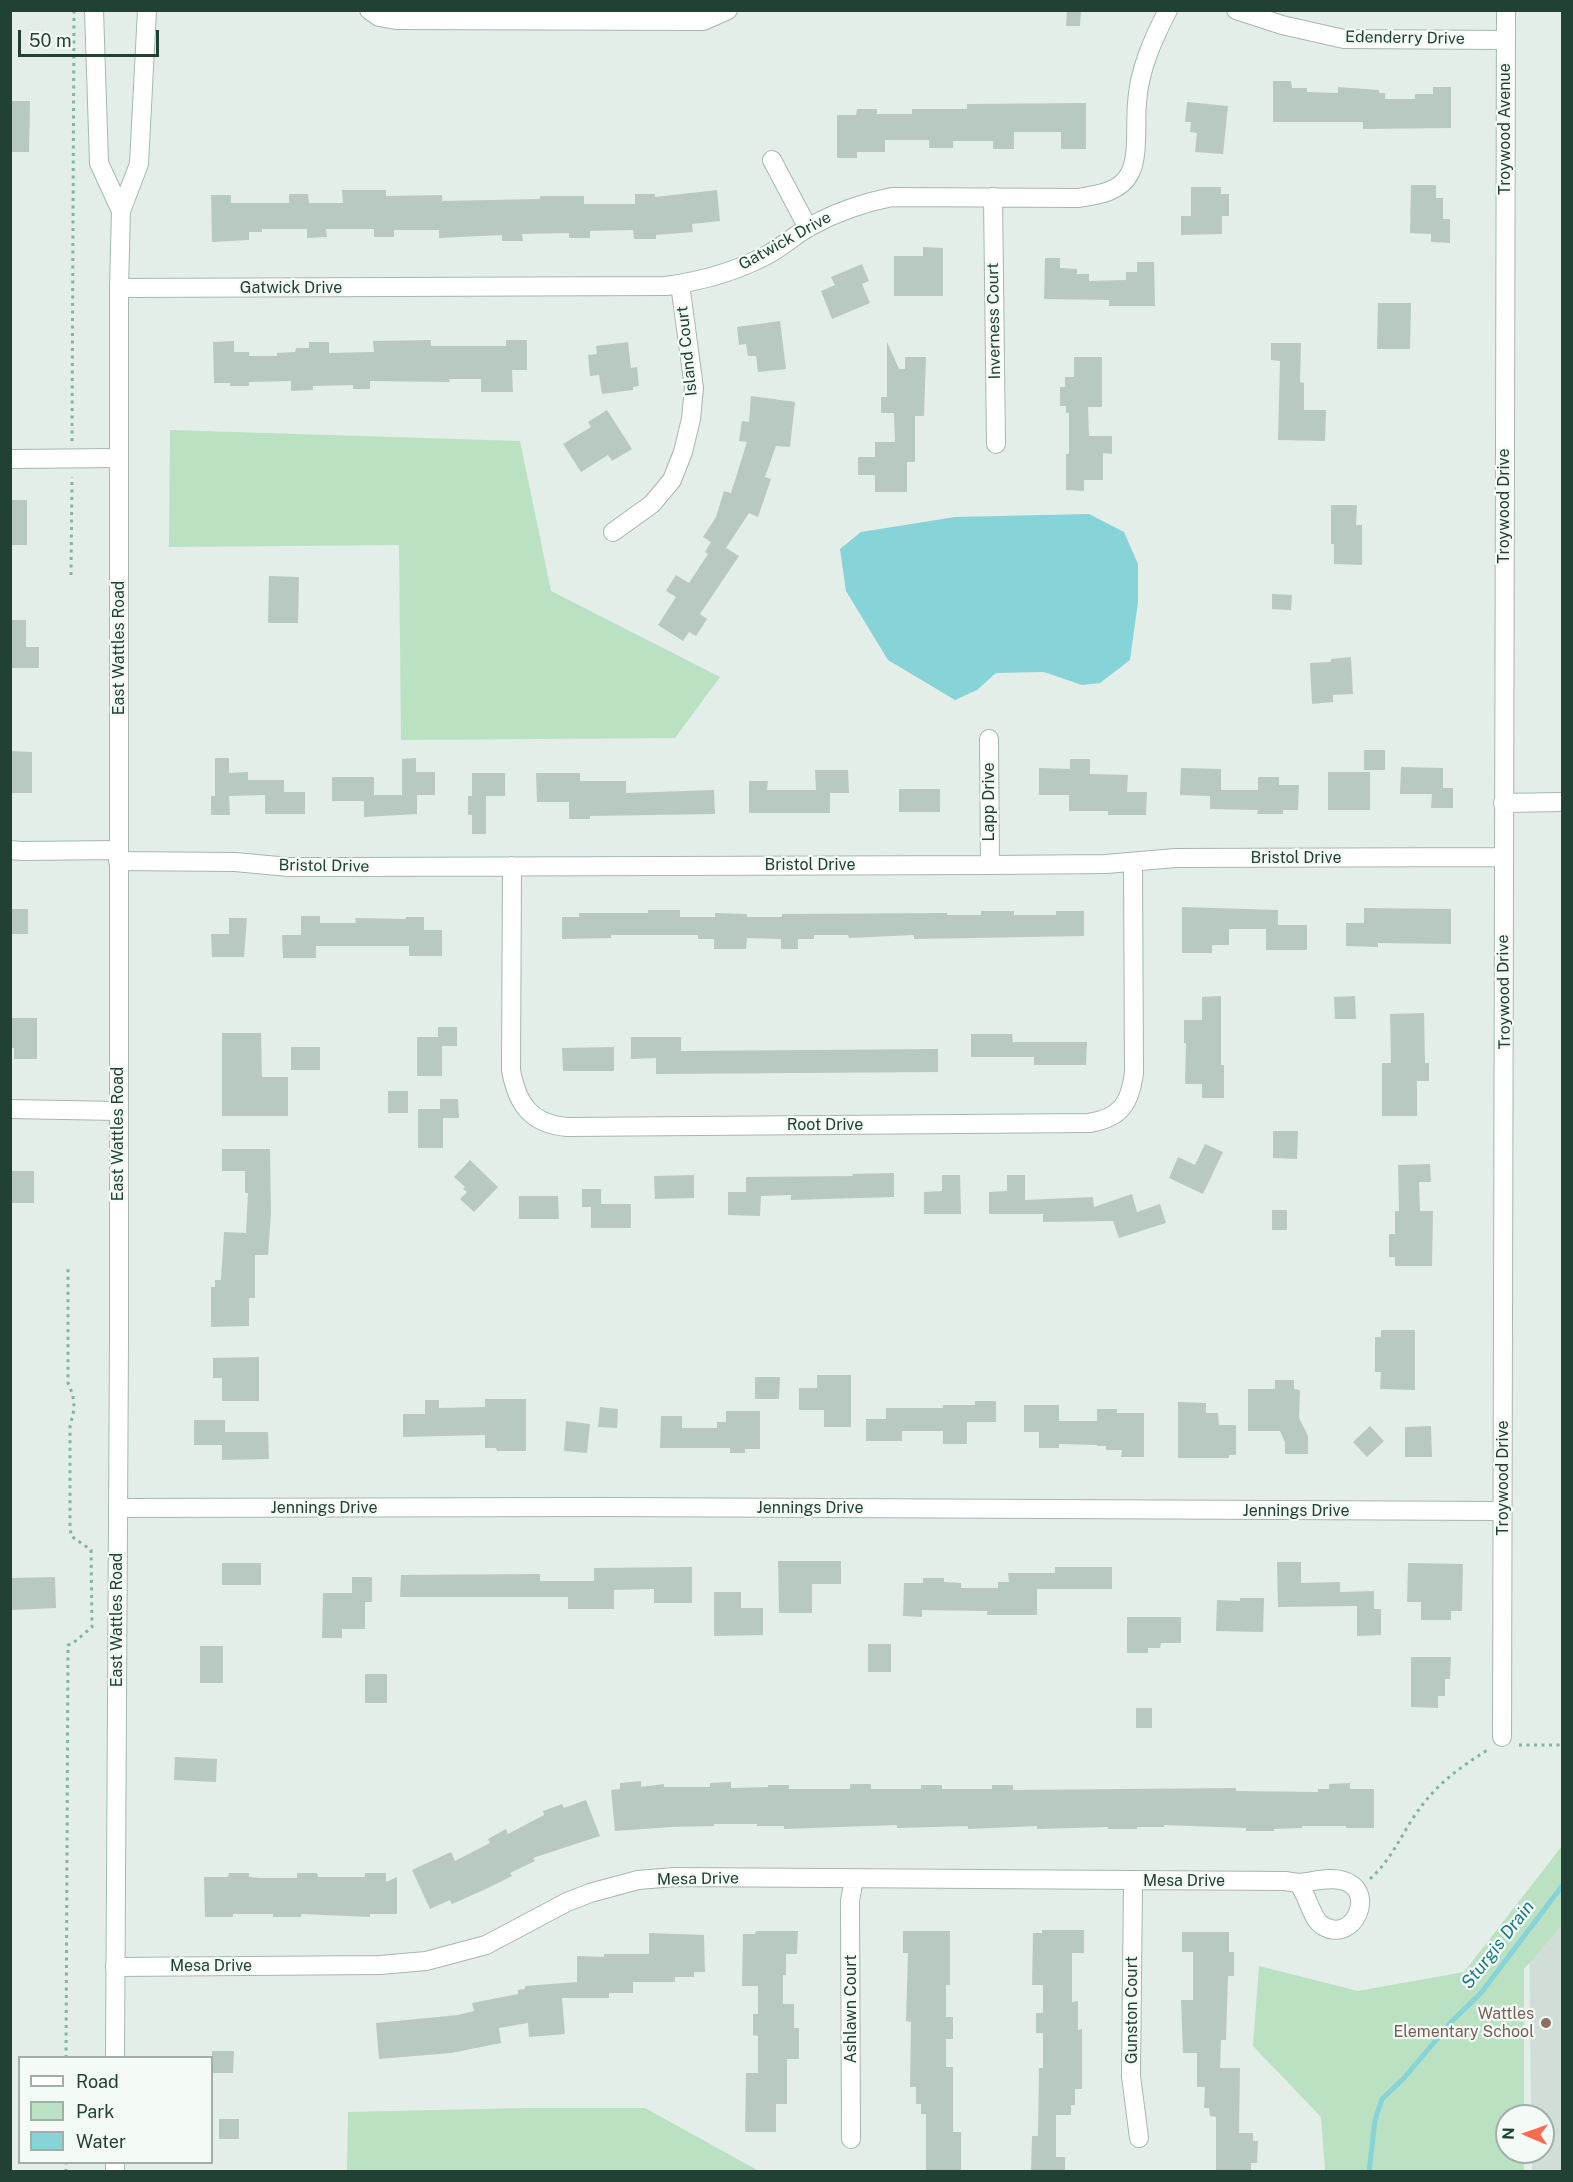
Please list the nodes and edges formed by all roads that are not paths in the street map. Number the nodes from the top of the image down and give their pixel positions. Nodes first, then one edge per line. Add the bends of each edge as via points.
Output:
1 (94, 10) edge
2 (147, 10) edge
3 (369, 10) edge
4 (728, 10) edge
5 (1168, 10) edge
6 (1236, 10) edge
7 (1506, 10) edge
8 (1506, 40) junction
9 (772, 160) dead end
10 (993, 197) junction
11 (121, 211) junction
12 (808, 228) junction
13 (1504, 248) joint
14 (680, 284) junction
15 (119, 288) junction
16 (996, 444) dead end
17 (119, 458) junction
18 (10, 459) edge
19 (613, 532) dead end
20 (989, 739) dead end
21 (1563, 802) edge
22 (1503, 803) junction
23 (10, 850) edge
24 (118, 855) junction
25 (1503, 857) junction
26 (1133, 862) junction
27 (990, 865) junction
28 (512, 866) junction
29 (10, 1109) edge
30 (118, 1111) junction
31 (118, 1508) junction
32 (1502, 1511) junction
33 (1502, 1741) road end
34 (854, 1879) junction
35 (1133, 1882) junction
36 (1298, 1883) junction
37 (115, 1967) junction
38 (115, 2056) edge
39 (1139, 2138) dead end
40 (851, 2139) dead end

1 - 11 street, East Wattles Road via 99,163
2 - 11 street, East Wattles Road via 139,164
3 - 4 street via 379,17 396,20 679,21 703,21
5 - 10 street, Gatwick Drive via 1140,81 1130,173 1118,188 1078,198
6 - 8 street, Edenderry Drive via 1344,39
7 - 8 street, Troywood Avenue
8 - 13 street, Troywood Avenue
9 - 12 street
10 - 12 street, Gatwick Drive via 892,197 840,210
10 - 16 street, Inverness Court
11 - 15 street, East Wattles Road
12 - 14 street, Gatwick Drive via 768,255 735,270
13 - 22 street, Troywood Drive
14 - 15 street, Gatwick Drive via 645,288
14 - 19 street, Island Court via 694,387 683,452 672,480 652,504
15 - 17 street, East Wattles Road
17 - 18 street
17 - 24 street, East Wattles Road
20 - 27 street, Lapp Drive
21 - 22 street
22 - 25 street, Troywood Drive
23 - 24 street, Bristol Drive
24 - 28 street, Bristol Drive via 289,867
24 - 30 street, East Wattles Road
25 - 26 street, Bristol Drive via 1186,858
25 - 32 street, Troywood Drive
26 - 27 street, Bristol Drive
26 - 28 street, Root Drive via 1134,1073 1129,1097 1118,1113 1102,1121 567,1127 532,1116 513,1085
27 - 28 street, Bristol Drive
29 - 30 street
30 - 31 street, East Wattles Road
31 - 32 street, Jennings Drive
31 - 37 street, East Wattles Road
32 - 33 street, Troywood Drive
34 - 35 street, Mesa Drive
34 - 37 street, Mesa Drive via 638,1880 567,1902 486,1945 402,1964
34 - 40 street, Ashlawn Court via 850,1901
35 - 36 street, Mesa Drive
35 - 39 street, Gunston Court via 1131,2076
36 - 36 street, Mesa Drive via 1321,1925 1345,1928 1358,1917 1361,1898 1347,1881
37 - 38 street, East Wattles Road

